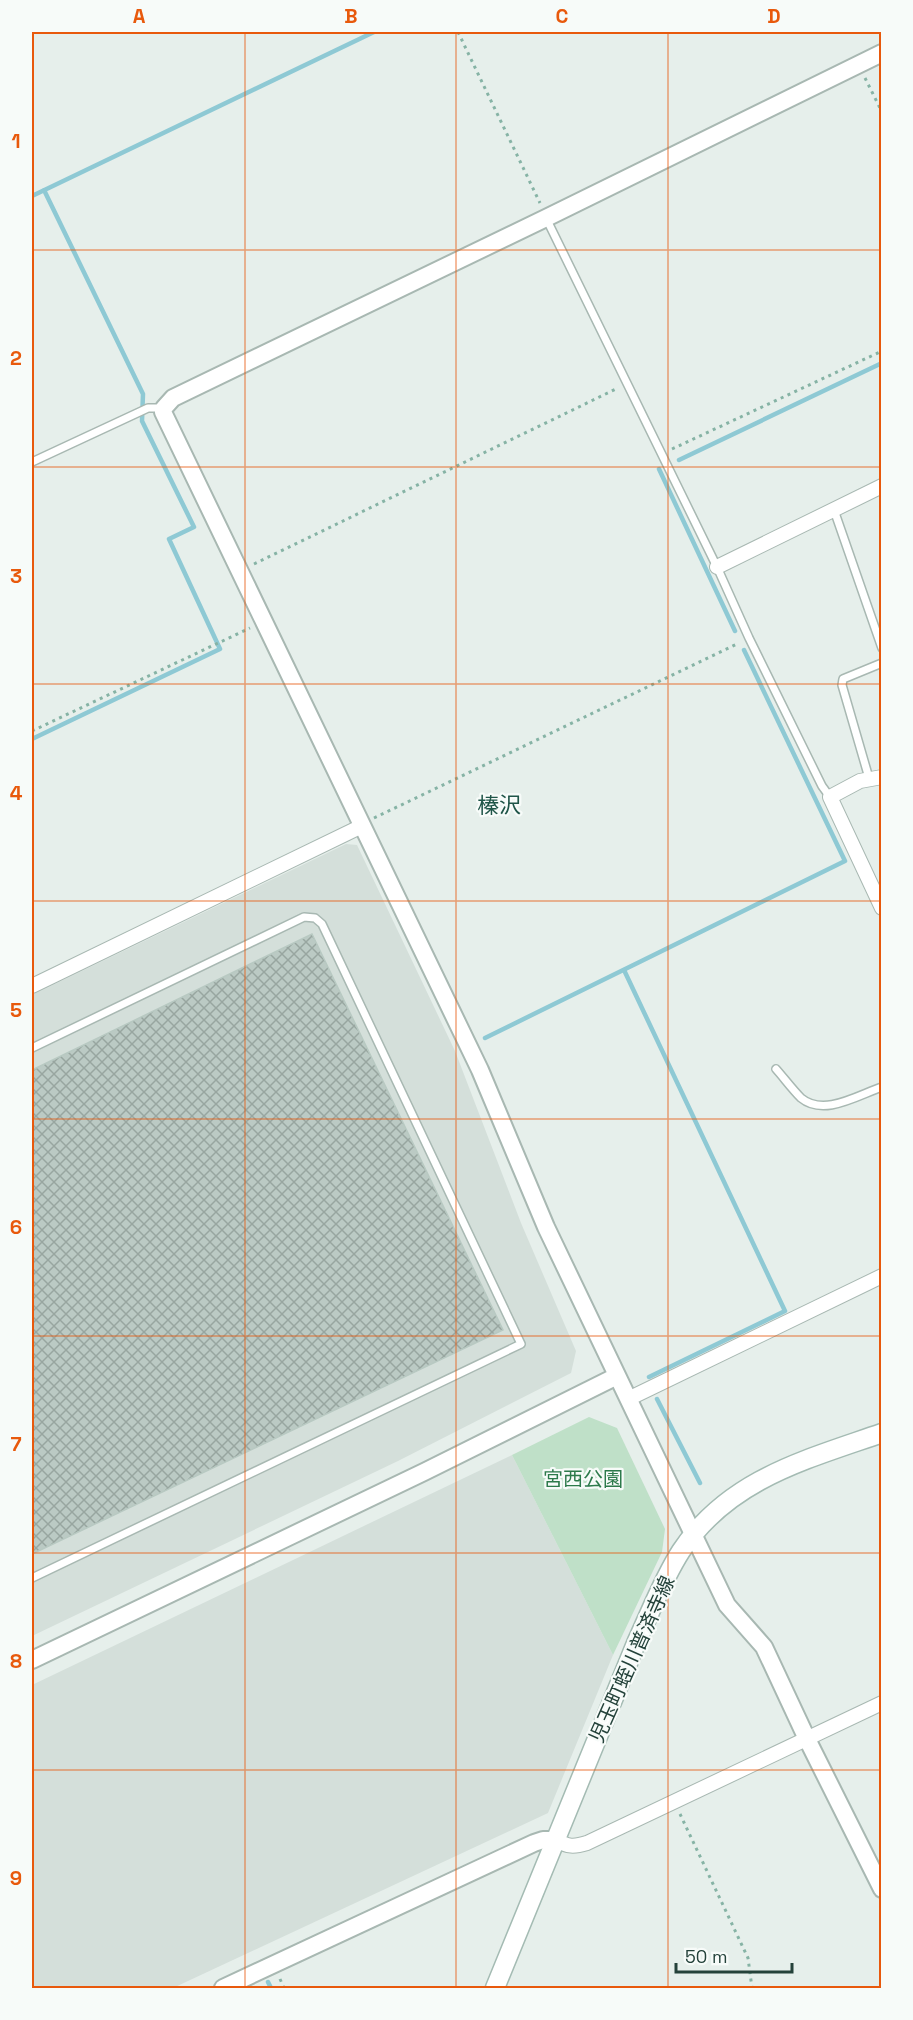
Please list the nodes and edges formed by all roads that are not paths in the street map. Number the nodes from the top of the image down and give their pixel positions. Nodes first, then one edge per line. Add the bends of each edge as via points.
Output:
1 (882, 53) edge
2 (546, 218) junction
3 (164, 408) junction
4 (32, 462) edge
5 (882, 486) edge
6 (834, 510) junction
7 (717, 567) junction
8 (882, 648) edge
9 (882, 663) edge
10 (875, 778) edge
11 (830, 797) junction
12 (362, 826) junction
13 (882, 908) edge
14 (32, 986) edge
15 (32, 1048) edge
16 (776, 1069) dead end
17 (882, 1087) edge
18 (882, 1276) edge
19 (617, 1376) junction
20 (628, 1399) junction
21 (882, 1433) edge
22 (694, 1534) junction
23 (32, 1578) edge
24 (32, 1660) edge
25 (882, 1703) edge
26 (807, 1739) junction
27 (556, 1840) junction
28 (882, 1889) edge
29 (223, 1989) edge
30 (495, 1989) edge

1 - 2 street
2 - 3 street via 173,398
2 - 7 lane
3 - 4 lane via 148,408
3 - 12 street via 165,419
5 - 6 street
6 - 7 street
6 - 8 lane
7 - 11 lane via 748,638
9 - 10 lane via 843,679 842,685
10 - 11 street via 860,781
11 - 13 street
12 - 14 street
12 - 19 street via 480,1070 546,1227
15 - 23 lane via 304,917 315,918 322,924 521,1344
16 - 17 lane via 802,1098 816,1106 836,1104
18 - 20 street
19 - 20 street
19 - 24 street
20 - 22 street
21 - 22 main road, 児玉町蛭川普済寺線 via 772,1472 735,1495
22 - 26 street via 727,1605 764,1647
22 - 27 main road, 児玉町蛭川普済寺線 via 659,1592
25 - 26 street
26 - 27 street via 587,1843 574,1847
26 - 28 street
27 - 29 street via 534,1843
27 - 30 main road, 児玉町蛭川普済寺線

